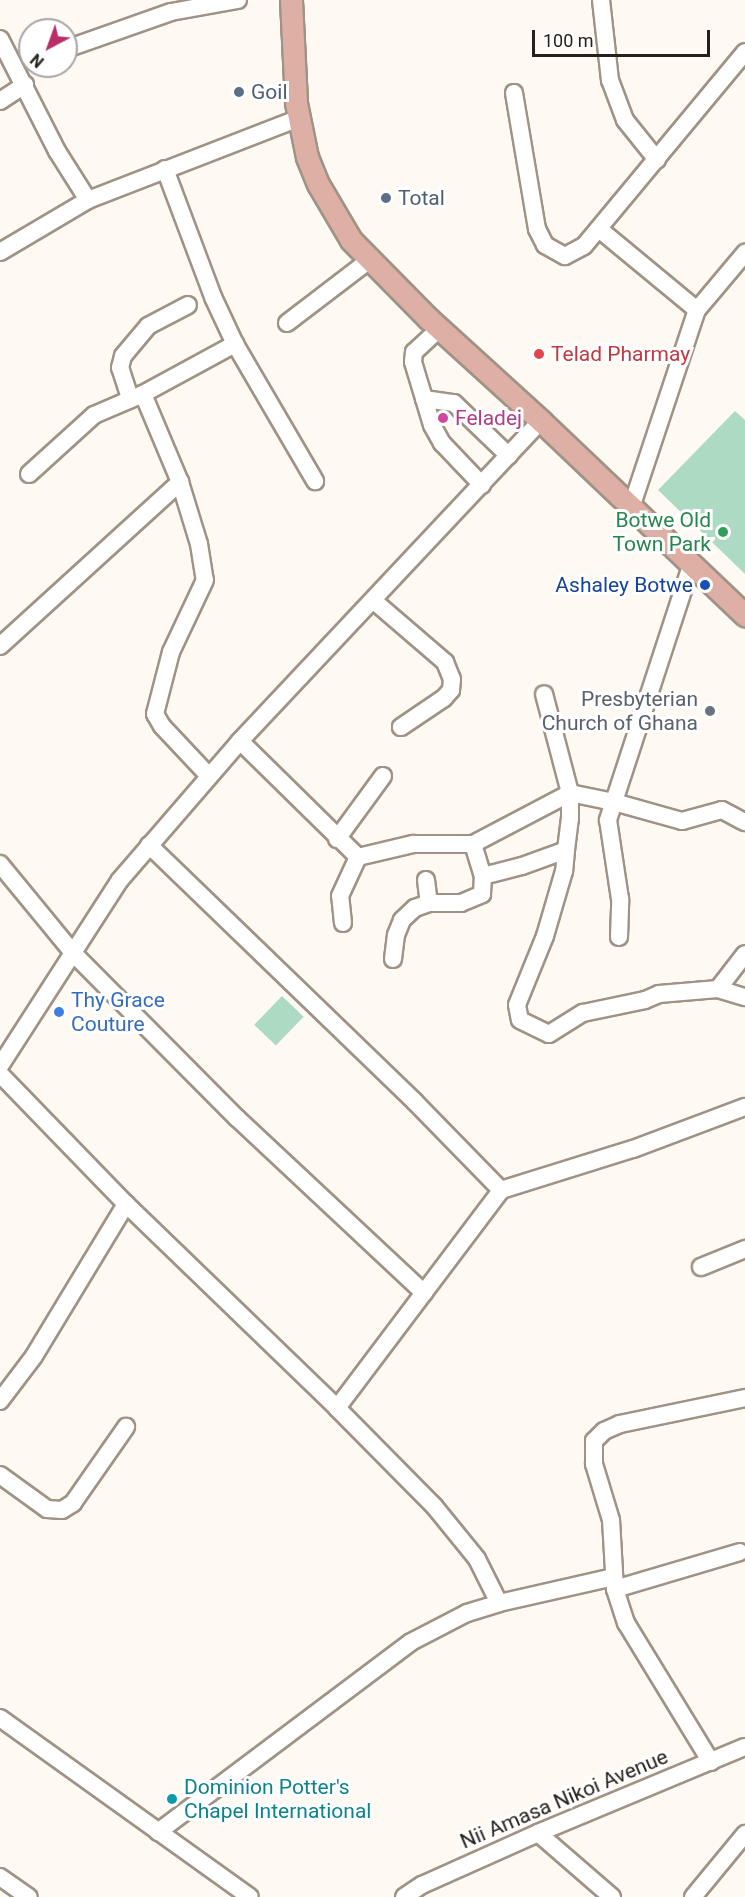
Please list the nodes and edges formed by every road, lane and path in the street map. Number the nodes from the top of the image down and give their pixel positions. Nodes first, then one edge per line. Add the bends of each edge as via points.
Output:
1 (238, 0) edge
2 (291, 0) edge
3 (601, 0) edge
4 (170, 6) edge
5 (0, 39) edge
6 (78, 44) edge
7 (745, 52) edge
8 (18, 64) edge
9 (739, 71) edge
10 (23, 78) edge
11 (27, 78) edge
12 (514, 93) dead end
13 (0, 101) edge
14 (299, 118) junction
15 (657, 160) junction
16 (165, 169) junction
17 (88, 200) junction
18 (599, 229) junction
19 (0, 252) edge
20 (745, 253) edge
21 (368, 261) junction
22 (188, 305) dead end
23 (697, 310) junction
24 (287, 323) dead end
25 (439, 329) junction
26 (235, 344) junction
27 (136, 396) junction
28 (424, 399) junction
29 (541, 421) junction
30 (509, 456) junction
31 (29, 474) dead end
32 (180, 482) junction
33 (315, 482) dead end
34 (482, 485) junction
35 (631, 508) junction
36 (691, 566) junction
37 (374, 601) junction
38 (745, 615) edge
39 (0, 646) edge
40 (544, 694) dead end
41 (401, 727) dead end
42 (240, 741) junction
43 (209, 776) junction
44 (383, 776) dead end
45 (570, 793) junction
46 (614, 802) junction
47 (745, 822) edge
48 (337, 839) junction
49 (473, 844) junction
50 (149, 845) junction
51 (566, 850) junction
52 (358, 857) junction
53 (0, 864) edge
54 (483, 876) junction
55 (426, 880) dead end
56 (429, 903) junction
57 (343, 923) dead end
58 (619, 937) dead end
59 (73, 953) junction
60 (745, 954) edge
61 (393, 959) dead end
62 (718, 989) junction
63 (745, 997) edge
64 (0, 1066) edge
65 (0, 1074) edge
66 (745, 1107) edge
67 (501, 1190) junction
68 (126, 1204) junction
69 (745, 1249) edge
70 (700, 1267) dead end
71 (424, 1293) junction
72 (745, 1398) edge
73 (0, 1401) edge
74 (338, 1408) junction
75 (126, 1427) dead end
76 (0, 1475) edge
77 (740, 1551) dead end
78 (614, 1583) junction
79 (499, 1603) junction
80 (0, 1718) edge
81 (745, 1747) edge
82 (711, 1762) junction
83 (158, 1832) junction
84 (538, 1833) junction
85 (745, 1834) edge
86 (0, 1877) edge
87 (407, 1896) edge
88 (29, 1897) edge
89 (250, 1897) edge
90 (612, 1897) edge
91 (693, 1897) edge

1 - 4 street
2 - 14 main road
3 - 15 street via 614,90 624,120
4 - 6 street
5 - 8 street
7 - 9 street
9 - 15 street
10 - 13 street
11 - 17 street via 57,151
12 - 18 street via 537,229 545,245 565,256 585,246
14 - 16 street
14 - 21 main road via 307,157 318,184
15 - 18 street
16 - 17 street
16 - 26 street
17 - 19 street
18 - 23 street
20 - 23 street
21 - 24 street
21 - 25 main road
22 - 27 street via 148,326 123,356 120,368
23 - 35 street
25 - 28 street via 414,352
25 - 29 main road
26 - 27 street
26 - 33 street
27 - 31 street via 94,415
27 - 32 street
28 - 30 street via 454,403
28 - 34 street via 442,443
29 - 30 street
29 - 35 main road
30 - 34 street
32 - 39 street
32 - 43 street via 199,544 205,580 171,652 155,714
34 - 37 street
35 - 36 main road
36 - 38 main road
36 - 46 street
37 - 41 street via 445,662 452,679 451,690 444,698
37 - 42 street
40 - 45 street
42 - 43 street
42 - 48 street
43 - 50 street
44 - 48 street
45 - 46 street
45 - 49 street
45 - 51 street
46 - 47 street via 682,820 722,810
46 - 58 street via 608,820 620,899
48 - 52 street
49 - 52 street via 413,844
49 - 54 street
50 - 59 street via 99,909
50 - 67 street
51 - 54 street
51 - 62 street via 564,871 545,936 518,1005 520,1020 549,1034 583,1013 659,994
52 - 57 street via 340,896
53 - 59 street
54 - 56 street via 482,894 461,903
55 - 56 street
56 - 61 street via 415,908 402,920
59 - 64 street
59 - 71 street via 237,1118
60 - 62 street
62 - 63 street
65 - 68 street
66 - 67 street via 633,1149
67 - 71 street
68 - 73 street via 34,1356
68 - 74 street
69 - 70 street
71 - 74 street
72 - 78 street via 620,1424 594,1441 594,1464 611,1520
74 - 79 street via 456,1529 477,1558
75 - 76 street via 73,1503 62,1510 47,1509
77 - 78 street
78 - 79 street
78 - 82 street via 626,1623
79 - 83 street via 467,1613 411,1642
80 - 83 street
81 - 82 street, Nii Amasa Nikoi Avenue
82 - 84 street, Nii Amasa Nikoi Avenue
83 - 89 street
84 - 87 street, Nii Amasa Nikoi Avenue via 422,1885
84 - 90 street
85 - 91 street
86 - 88 street

